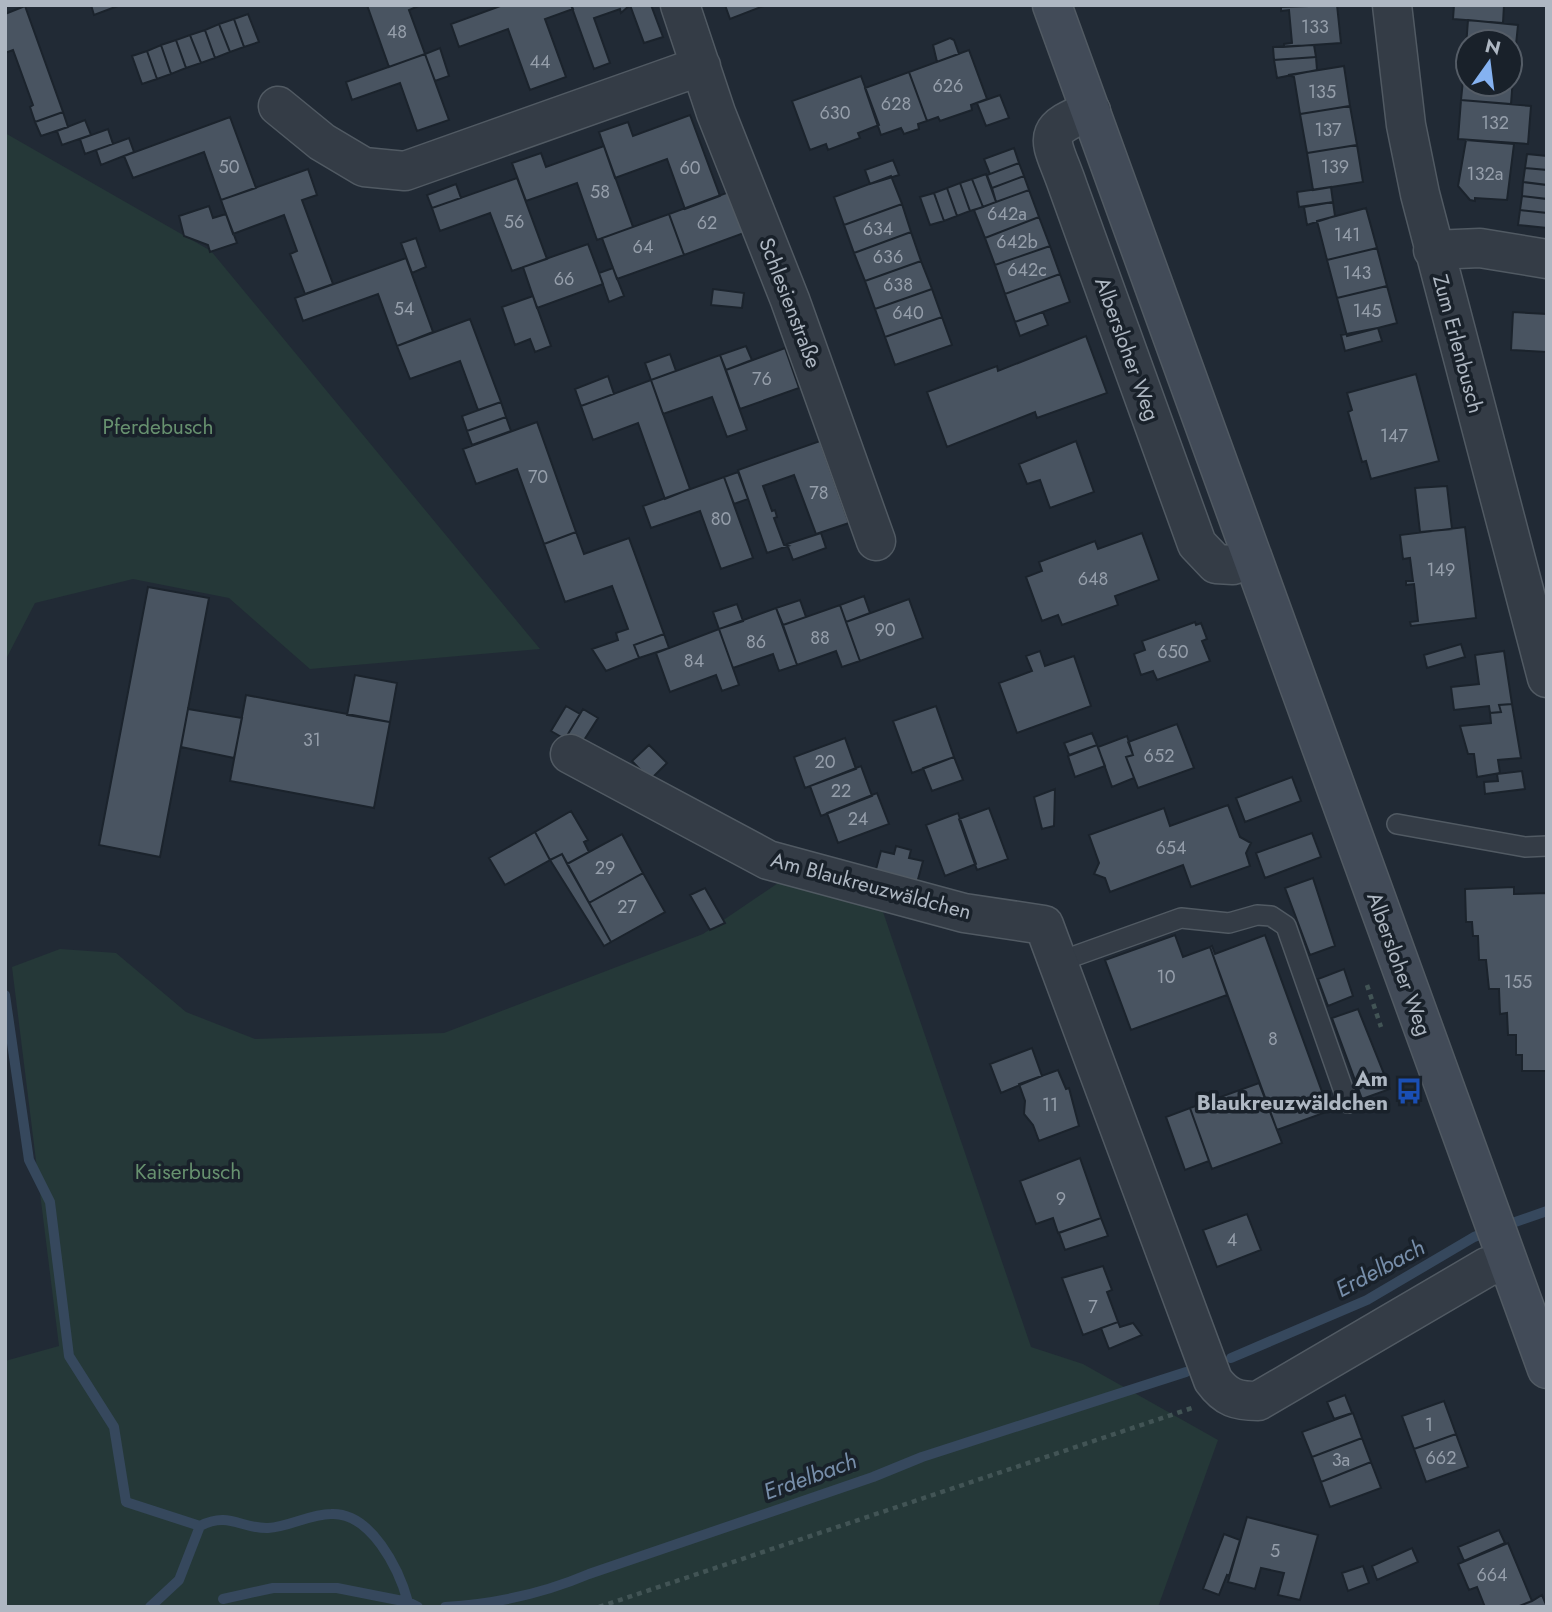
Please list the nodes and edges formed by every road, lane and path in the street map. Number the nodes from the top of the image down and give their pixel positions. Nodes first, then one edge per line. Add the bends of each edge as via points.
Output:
1 (680, 5) edge
2 (1052, 5) edge
3 (1392, 5) edge
4 (701, 66) junction
5 (278, 106) dead end
6 (1433, 250) junction
7 (1547, 259) edge
8 (876, 541) dead end
9 (1547, 678) edge
10 (570, 754) dead end
11 (1397, 824) dead end
12 (1547, 846) edge
13 (1058, 962) junction
14 (1348, 1103) dead end
15 (1499, 1242) junction
16 (1547, 1370) edge
17 (1177, 1414) dead end
18 (599, 1607) edge

1 - 4 street, Schlesienstraße
2 - 15 main road, Albersloher Weg
3 - 6 street, Zum Erlenbusch via 1406,125
4 - 5 street via 405,171 364,167 322,142
4 - 8 street, Schlesienstraße
6 - 7 street via 1480,248
6 - 9 street, Zum Erlenbusch
10 - 13 street, Am Blaukreuzwäldchen via 768,860 964,913 1044,925
11 - 12 lane via 1525,847
13 - 14 lane via 1181,918 1229,923 1271,916 1286,926
13 - 15 street, Am Blaukreuzwäldchen via 1213,1380 1223,1394 1258,1401 1487,1267
15 - 16 main road, Albersloher Weg
17 - 18 path

